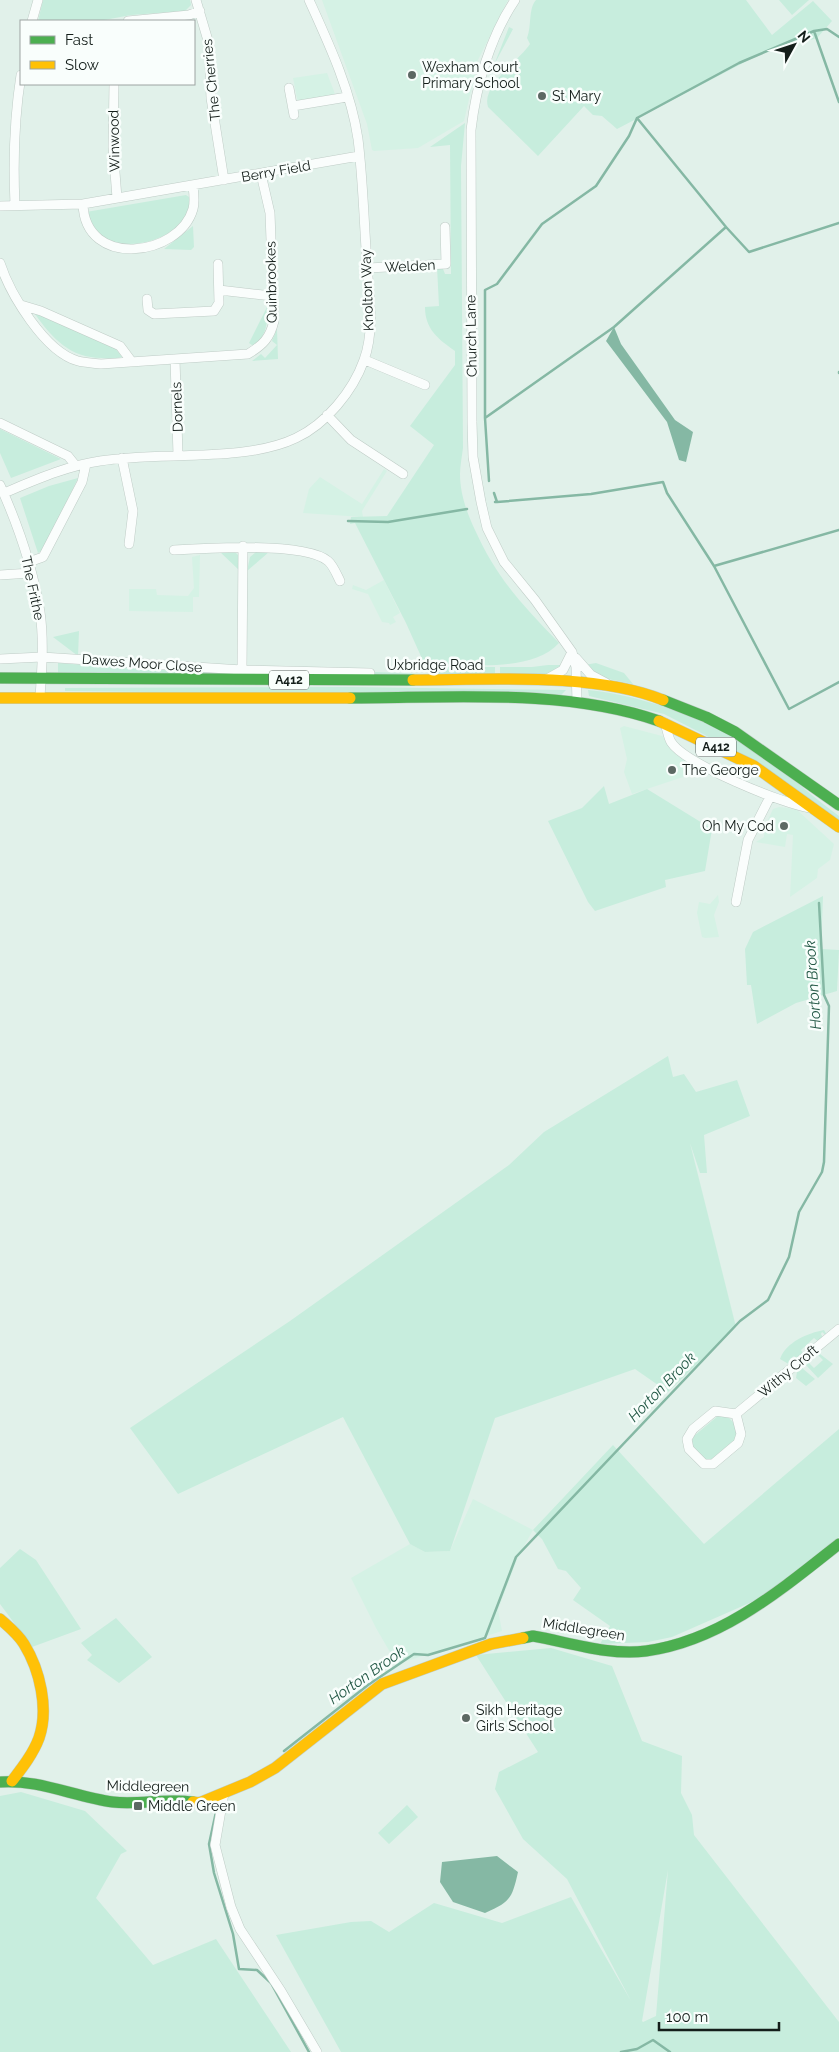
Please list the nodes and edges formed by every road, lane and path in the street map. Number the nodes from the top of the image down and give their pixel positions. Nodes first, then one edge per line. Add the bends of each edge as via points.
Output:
1 (38, 0) edge
2 (196, 0) edge
3 (309, 0) edge
4 (515, 0) edge
5 (200, 11) junction
6 (32, 20) edge
7 (138, 20) edge
8 (20, 81) edge
9 (114, 85) edge
10 (289, 88) dead end
11 (347, 97) junction
12 (359, 156) junction
13 (261, 174) junction
14 (224, 180) junction
15 (193, 186) junction
16 (117, 198) junction
17 (83, 204) junction
18 (15, 205) junction
19 (0, 206) edge
20 (445, 227) dead end
21 (0, 263) edge
22 (218, 264) dead end
23 (368, 268) junction
24 (220, 290) junction
25 (272, 296) junction
26 (147, 299) dead end
27 (21, 305) junction
28 (176, 359) junction
29 (365, 360) junction
30 (132, 362) junction
31 (426, 385) dead end
32 (327, 416) junction
33 (0, 423) edge
34 (178, 455) junction
35 (122, 458) junction
36 (86, 464) junction
37 (76, 466) junction
38 (403, 474) dead end
39 (2, 489) edge
40 (129, 544) dead end
41 (243, 546) junction
42 (174, 550) dead end
43 (28, 562) junction
44 (31, 573) junction
45 (0, 576) edge
46 (340, 581) dead end
47 (572, 652) junction
48 (42, 657) junction
49 (0, 659) edge
50 (242, 670) junction
51 (422, 674) dead end
52 (41, 677) junction
53 (0, 678) edge
54 (542, 681) junction
55 (577, 682) junction
56 (615, 686) junction
57 (40, 697) junction
58 (0, 698) edge
59 (577, 702) junction
60 (666, 723) junction
61 (770, 798) junction
62 (839, 804) edge
63 (812, 809) junction
64 (839, 827) edge
65 (736, 902) dead end
66 (839, 1328) edge
67 (736, 1414) junction
68 (839, 1544) edge
69 (0, 1619) edge
70 (6, 1781) edge
71 (224, 1793) junction
72 (317, 2052) edge

1 - 6 street
2 - 5 street, The Cherries
3 - 11 street, Knolton Way
4 - 47 street, Church Lane via 499,28 480,83 471,130 473,457 487,528 504,562
5 - 7 street
5 - 14 street, The Cherries via 209,44 211,98
8 - 18 street via 13,149
9 - 16 street, Winwood via 112,147
10 - 11 street via 293,111
11 - 12 street, Knolton Way via 358,138
12 - 13 street, Berry Field
12 - 23 street, Knolton Way
13 - 14 street, Berry Field
13 - 25 street, Quinbrookes via 270,213
14 - 15 street, Berry Field
15 - 16 street, Berry Field
15 - 17 street via 194,202 187,222 171,238 147,247 122,249 101,242 88,228
16 - 17 street, Berry Field
17 - 18 street, Berry Field
18 - 19 street, Berry Field
20 - 23 street, Welden via 446,264
21 - 27 street, Quinbrookes
22 - 24 street
23 - 29 street, Knolton Way via 369,337
24 - 25 street
24 - 26 street via 219,303 214,311 154,314 148,310
25 - 28 street, Quinbrookes via 274,321 271,334 262,346 248,354
27 - 30 street via 120,346
27 - 30 street, Quinbrookes via 41,333 60,352 77,361 101,364
28 - 30 street, Quinbrookes
28 - 34 street, Dornels
29 - 31 street
29 - 32 street, Knolton Way via 340,402
32 - 34 street, Knolton Way via 296,438 270,446 235,453
32 - 38 street via 351,440
33 - 37 street via 68,456
34 - 35 street, Knolton Way
35 - 36 street, Knolton Way
35 - 40 street via 133,511
36 - 37 street, Knolton Way
36 - 43 street via 82,482 43,557
37 - 39 street, Knolton Way
39 - 43 street, The Frithe
41 - 42 street
41 - 46 street via 315,554 329,561
41 - 50 street
43 - 44 street, The Frithe
44 - 45 street
44 - 48 street, The Frithe via 40,613
47 - 54 street via 563,670
47 - 55 street, Church Lane
47 - 56 street, Church Lane via 591,675
48 - 49 street
48 - 50 street, Dawes Moor Close
48 - 52 street, The Frithe
50 - 51 street, Dawes Moor Close
52 - 53 main road, Uxbridge Road / A412
52 - 54 main road, Uxbridge Road / A412
52 - 57 street, The Frithe
54 - 55 main road, Uxbridge Road / A412
55 - 56 main road, Uxbridge Road / A412
55 - 59 street, Church Lane
56 - 62 main road, Uxbridge Road / A412 via 656,697 735,732
57 - 58 main road, A412
57 - 59 main road, A412 via 500,698
59 - 60 main road, A412
60 - 61 street via 670,742 688,756
60 - 63 main road, A412 via 754,766
61 - 63 street
61 - 65 street via 748,840
63 - 64 main road, A412
66 - 67 street, Withy Croft
67 - 67 street via 715,1411 687,1439 689,1449 704,1464 713,1464 738,1443 741,1434
68 - 71 main road, Middlegreen via 768,1601 713,1630 679,1643 645,1650 618,1651 533,1636 498,1642 382,1684 275,1768
69 - 70 main road via 23,1643 32,1661 42,1711 34,1751
70 - 71 main road, Middlegreen via 38,1784 86,1798 116,1802 173,1799 199,1803
71 - 72 street via 215,1845 231,1907 240,1929

